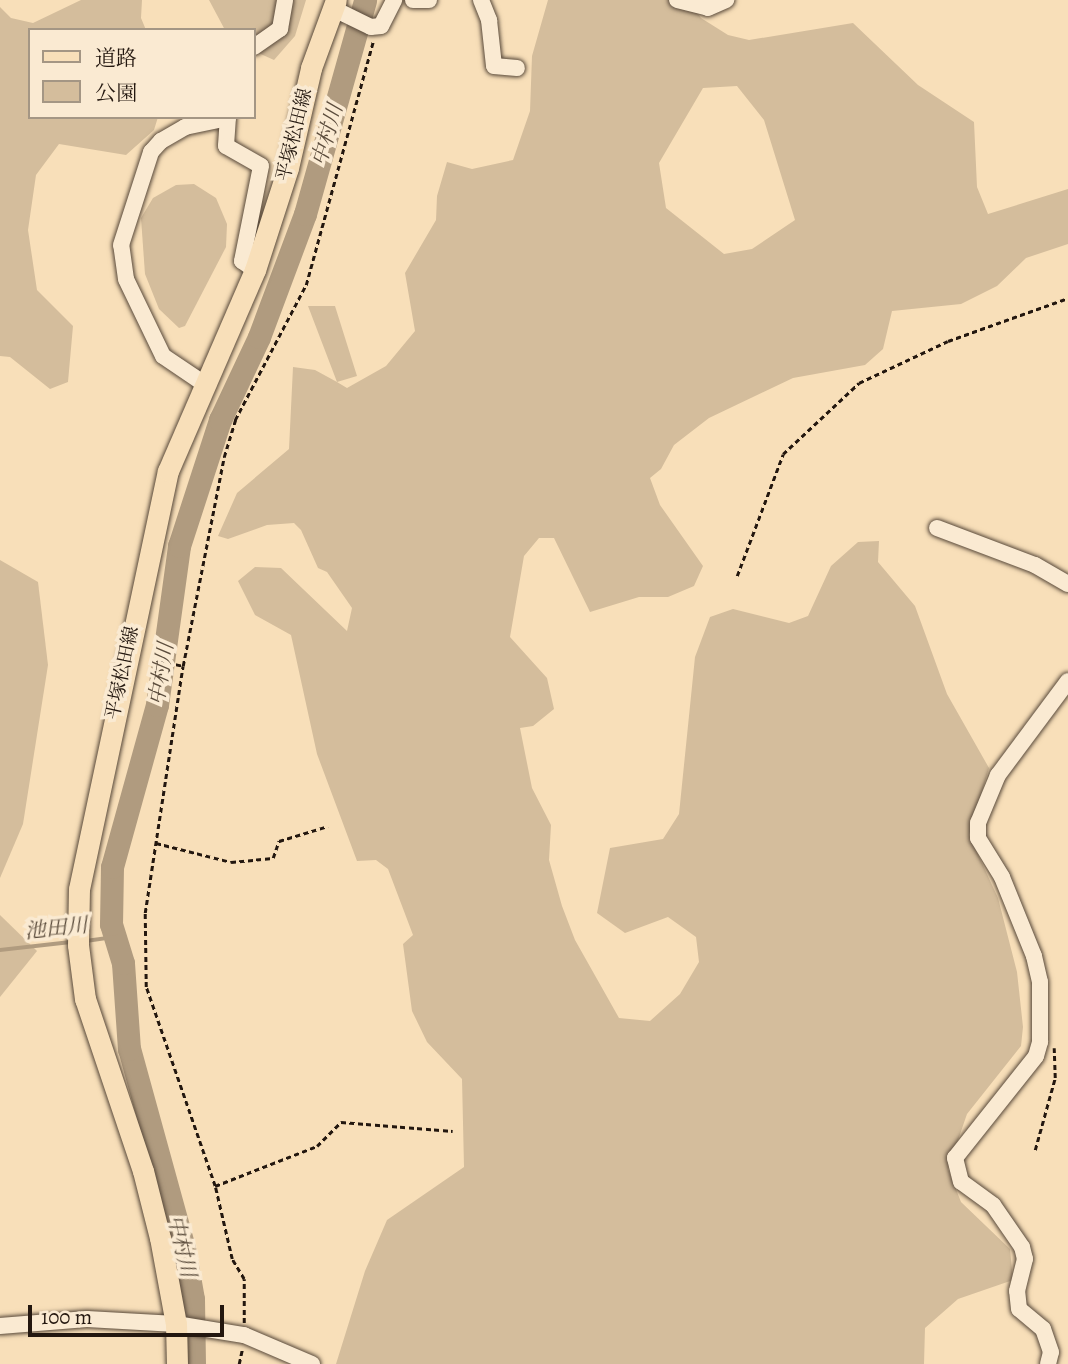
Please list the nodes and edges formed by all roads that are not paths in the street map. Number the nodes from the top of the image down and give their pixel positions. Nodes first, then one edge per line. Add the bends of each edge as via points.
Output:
1 (285, 0) edge
2 (394, 0) edge
3 (413, 0) edge
4 (429, 0) edge
5 (481, 0) edge
6 (677, 0) edge
7 (726, 0) edge
8 (337, 7) edge
9 (256, 46) edge
10 (517, 68) dead end
11 (223, 119) edge
12 (228, 119) edge
13 (256, 270) junction
14 (203, 383) junction
15 (937, 528) dead end
16 (1068, 584) edge
17 (1068, 681) edge
18 (181, 1324) junction
19 (0, 1326) edge
20 (177, 1364) edge
21 (312, 1364) edge
22 (1048, 1364) edge

1 - 9 street via 280,29
2 - 8 street via 381,26 371,27
3 - 4 street
5 - 10 street via 489,20 494,66
6 - 7 street via 708,8
8 - 13 main road, 平塚松田線
11 - 14 street via 186,127 151,152 121,244 126,279 163,356
12 - 13 street via 226,145 261,166 242,261
13 - 14 main road, 平塚松田線
14 - 18 main road, 平塚松田線 via 159,502 79,890 78,945 85,999 143,1171
15 - 16 street via 1035,565
17 - 22 street via 998,775 978,823 978,838 1002,877 1034,956 1040,982 1040,1042 1036,1056 956,1158 961,1182 993,1205 1022,1247 1025,1259 1017,1291 1019,1308 1043,1329 1051,1352
18 - 19 street via 87,1319
18 - 20 main road, 平塚松田線
18 - 21 street via 242,1334

